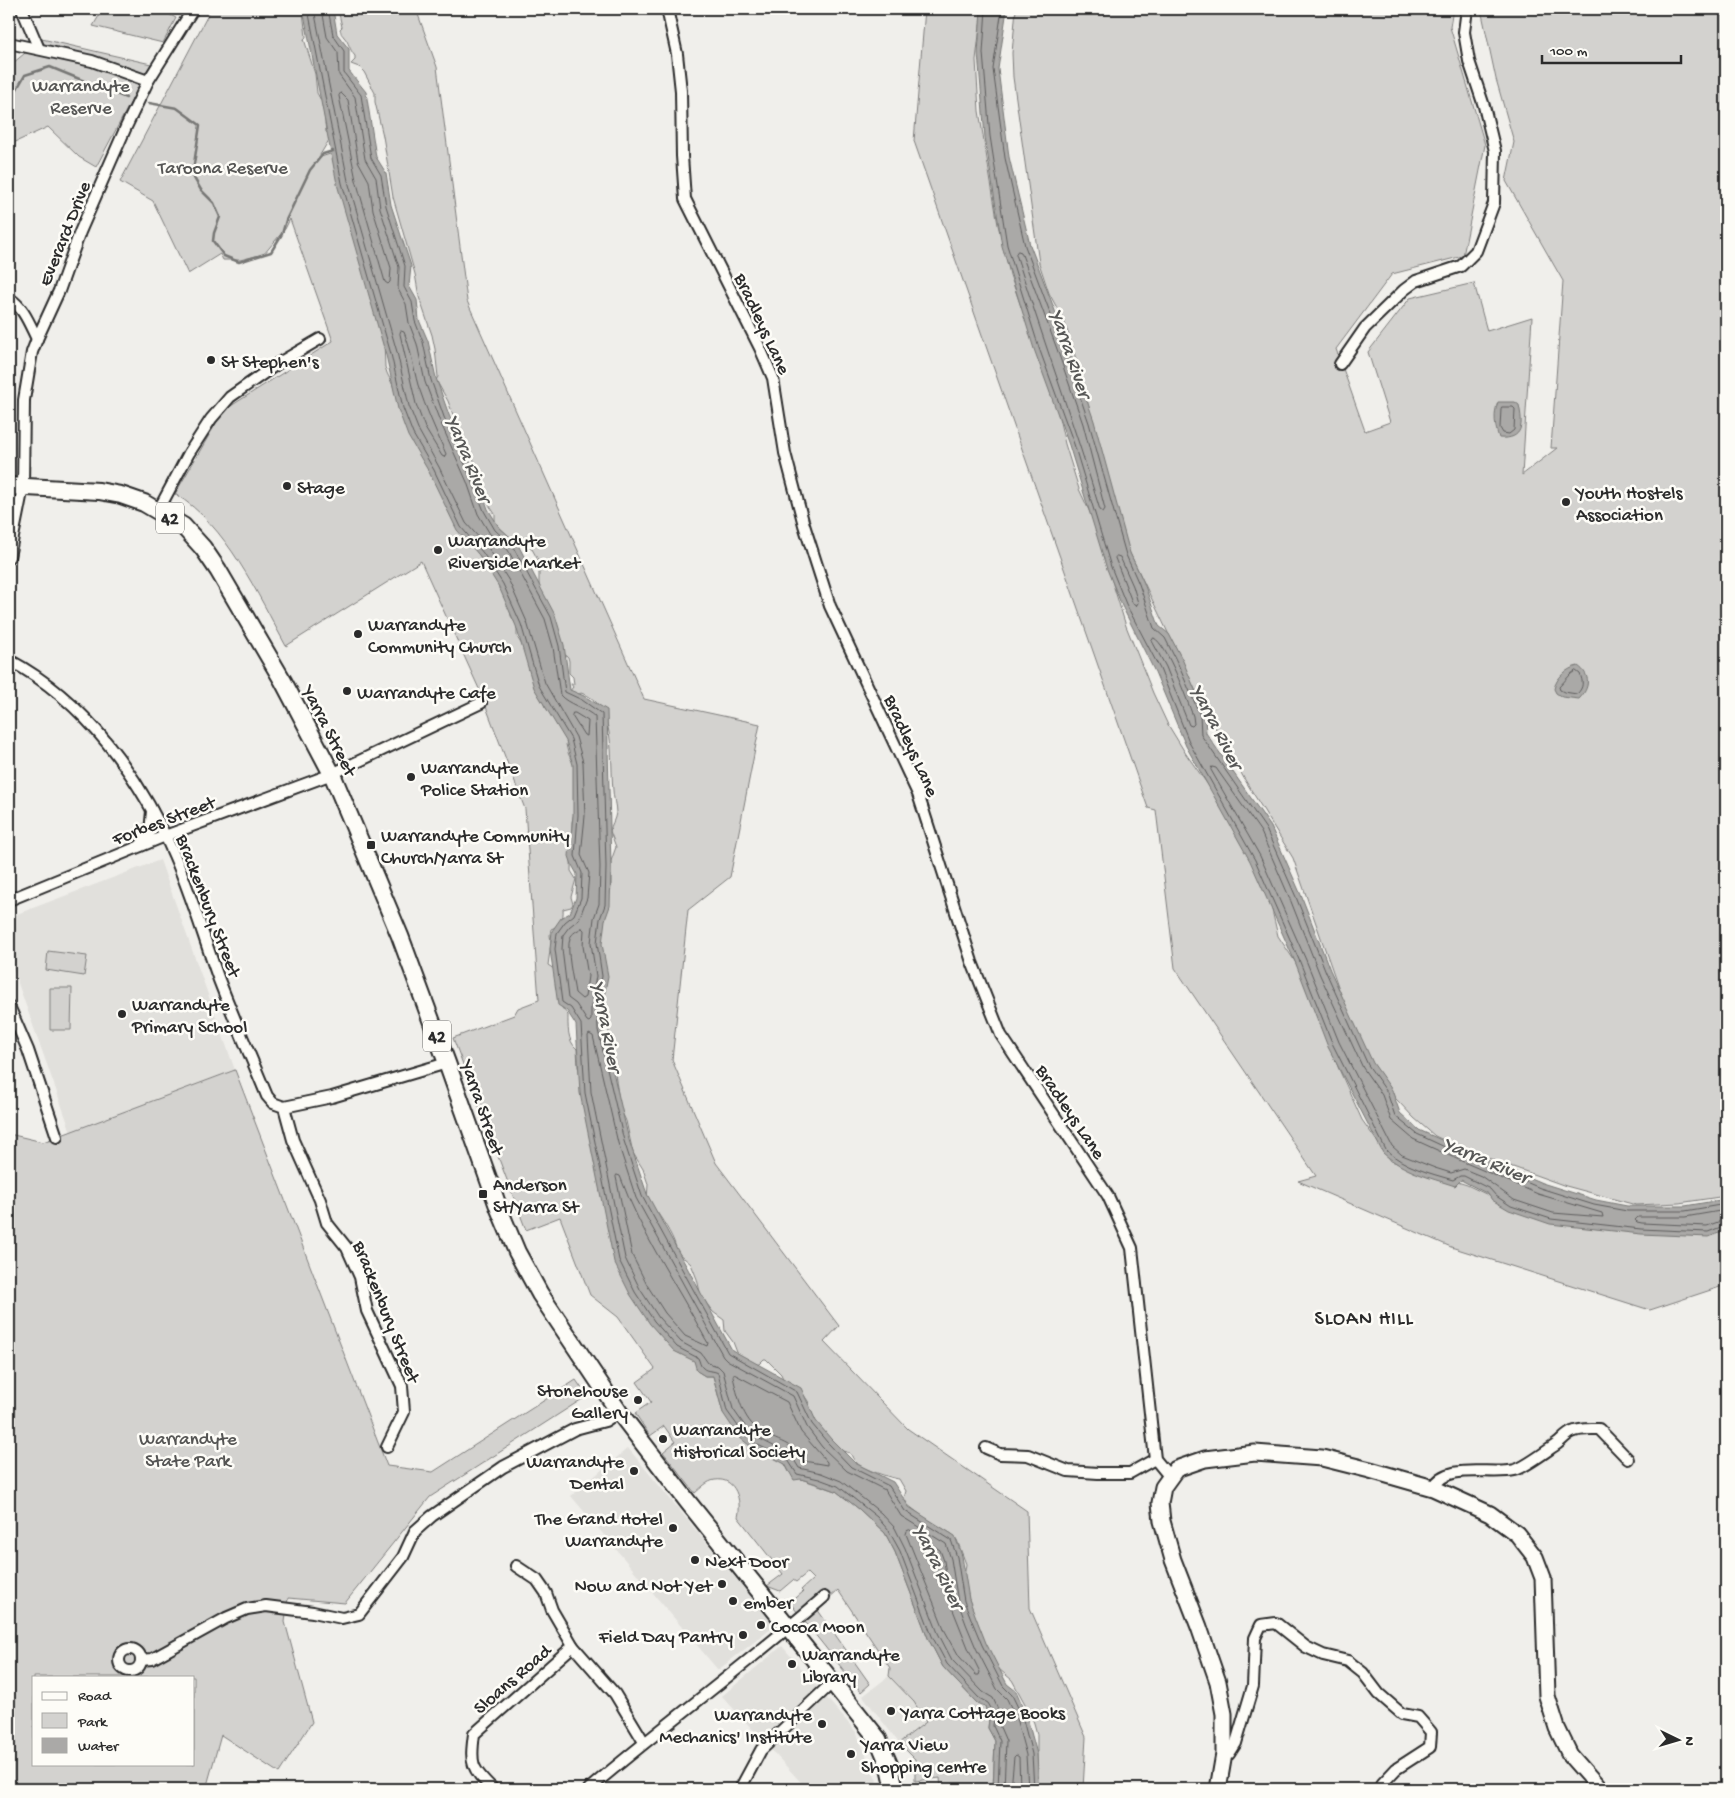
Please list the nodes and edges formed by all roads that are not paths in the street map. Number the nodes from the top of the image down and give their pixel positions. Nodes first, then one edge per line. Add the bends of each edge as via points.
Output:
1 (22, 9) edge
2 (192, 9) edge
3 (667, 9) edge
4 (1467, 9) edge
5 (9, 43) edge
6 (39, 49) junction
7 (148, 81) junction
8 (9, 298) edge
9 (36, 339) junction
10 (320, 340) dead end
11 (1340, 364) dead end
12 (16, 486) edge
13 (158, 511) junction
14 (9, 557) edge
15 (9, 660) edge
16 (481, 703) dead end
17 (332, 774) junction
18 (152, 811) junction
19 (166, 836) junction
20 (139, 847) junction
21 (9, 900) edge
22 (9, 1006) edge
23 (447, 1063) junction
24 (284, 1107) junction
25 (57, 1137) dead end
26 (619, 1412) junction
27 (387, 1447) dead end
28 (986, 1448) dead end
29 (1155, 1459) junction
30 (1628, 1459) dead end
31 (1169, 1476) junction
32 (1433, 1488) junction
33 (516, 1566) dead end
34 (824, 1597) dead end
35 (789, 1627) junction
36 (573, 1646) junction
37 (140, 1660) dead end
38 (833, 1682) junction
39 (644, 1742) junction
40 (1224, 1754) junction
41 (493, 1789) edge
42 (589, 1789) edge
43 (740, 1789) edge
44 (895, 1789) edge
45 (1218, 1789) edge
46 (1381, 1789) edge
47 (1598, 1789) edge

1 - 6 street
2 - 7 street, Everard Drive
3 - 29 street, Bradleys Lane via 681,91 685,199 773,378 785,453 830,606 918,794 972,962 1001,1035 1108,1196 1132,1248
4 - 11 street via 1464,32 1469,61 1495,151 1494,203 1476,251 1461,266 1416,281 1404,290 1365,328
5 - 6 street
6 - 7 street via 92,61
7 - 9 street, Everard Drive
8 - 9 street via 18,304
9 - 12 street, Everard Drive via 24,400
10 - 13 street via 277,364 230,397 206,426
12 - 13 main road, Yarra Street / 42 via 121,494
12 - 14 street, Everard Drive
13 - 17 main road, Yarra Street / 42 via 182,526 218,570 283,681
15 - 18 street, Brackenbury Street via 38,678 94,727 124,764
16 - 17 street, Forbes Street
17 - 19 street, Forbes Street
17 - 23 main road, Yarra Street / 42 via 400,936
18 - 19 street, Brackenbury Street
18 - 20 street via 150,832
19 - 20 street, Forbes Street
19 - 24 street, Brackenbury Street via 219,980 267,1096
20 - 21 street, Forbes Street
22 - 25 street via 28,1050
23 - 24 street via 342,1094
23 - 26 main road, Yarra Street / 42 via 498,1210 517,1252 540,1294
24 - 27 street, Brackenbury Street via 293,1140 328,1223 348,1248 360,1277 367,1310 402,1386 404,1412
26 - 35 main road, Yarra Street / 42
26 - 37 street via 605,1421 575,1429 503,1467 432,1516 415,1531 403,1557 359,1614 342,1618 266,1606 248,1609 152,1659
28 - 29 street via 1000,1454 1028,1455 1068,1471 1098,1473 1130,1472
29 - 31 street
30 - 32 street via 1599,1429 1584,1429 1572,1431 1516,1470 1448,1474 1440,1477
31 - 32 main road via 1176,1469 1205,1459 1255,1453 1322,1458
31 - 40 main road via 1160,1503 1162,1521 1218,1682 1224,1714
32 - 47 main road via 1490,1514 1517,1534 1535,1557 1543,1578 1545,1599 1547,1696 1570,1755
33 - 36 street via 537,1580
34 - 35 street
35 - 38 main road, Yarra Street / 42
35 - 39 street
36 - 39 street via 615,1694
36 - 41 street, Sloans Road via 474,1734 472,1753 476,1772
38 - 43 street via 761,1750
38 - 44 main road, Yarra Street / 42 via 878,1739
39 - 42 street
40 - 45 main road
40 - 46 street via 1229,1754 1236,1743 1253,1686 1255,1638 1261,1625 1276,1623 1306,1647 1348,1661 1396,1709 1402,1714 1418,1717 1431,1732 1430,1747 1396,1769

